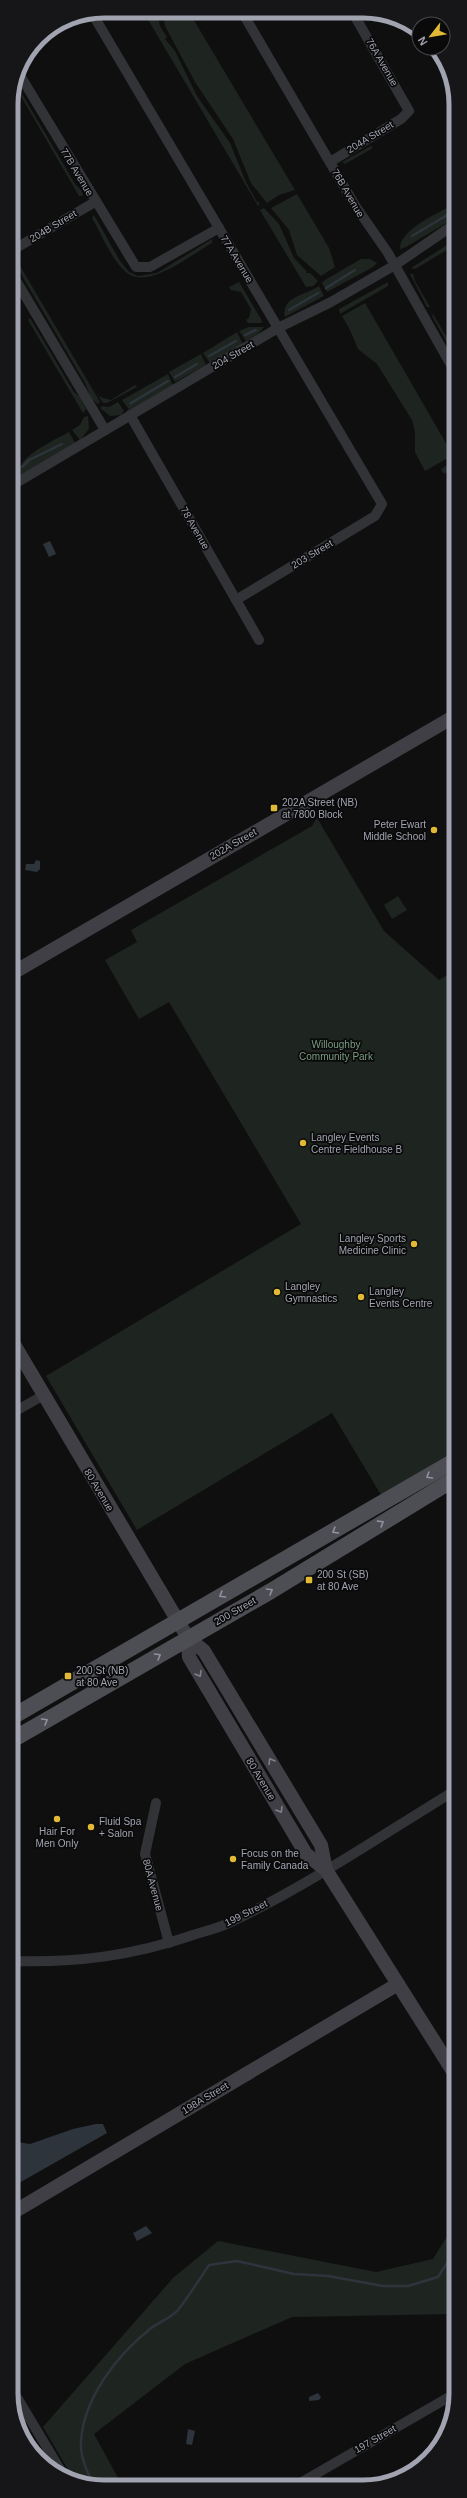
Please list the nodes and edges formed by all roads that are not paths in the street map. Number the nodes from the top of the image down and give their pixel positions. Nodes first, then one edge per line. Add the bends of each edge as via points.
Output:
1 (246, 18) edge
2 (356, 18) edge
3 (95, 19) edge
4 (22, 79) edge
5 (409, 112) joint
6 (330, 162) junction
7 (94, 202) junction
8 (219, 228) junction
9 (449, 228) edge
10 (18, 247) edge
11 (395, 265) junction
12 (18, 284) edge
13 (278, 328) junction
14 (449, 354) edge
15 (130, 415) junction
16 (105, 430) junction
17 (18, 482) edge
18 (382, 504) joint
19 (236, 600) junction
20 (259, 640) dead end
21 (449, 719) edge
22 (18, 970) edge
23 (18, 1351) edge
24 (44, 1395) junction
25 (18, 1410) edge
26 (449, 1464) edge
27 (449, 1482) edge
28 (178, 1621) junction
29 (188, 1638) junction
30 (18, 1714) edge
31 (18, 1737) edge
32 (449, 1794) edge
33 (156, 1803) dead end
34 (326, 1870) junction
35 (169, 1944) junction
36 (18, 1961) edge
37 (398, 1984) junction
38 (449, 2065) edge
39 (18, 2209) edge
40 (449, 2397) edge
41 (19, 2400) edge
42 (58, 2466) edge
43 (305, 2480) edge

1 - 6 street, 76B Avenue
2 - 5 street, 76A Avenue
3 - 8 street, 77A Avenue
4 - 7 street, 77B Avenue
5 - 6 street, 204A Street
6 - 11 street, 76B Avenue via 368,226
7 - 8 street, 77B Avenue via 132,264 140,268 150,267
7 - 10 street, 204B Street
8 - 13 street, 77A Avenue
9 - 11 street, 204 Street
11 - 13 street, 204 Street via 331,302
11 - 14 street, 76B Avenue
12 - 16 street
13 - 15 street, 204 Street
13 - 18 street, 77A Avenue
15 - 16 street, 204 Street
15 - 19 street, 78 Avenue
16 - 17 street, 204 Street
18 - 19 street, 203 Street via 375,516
19 - 20 street, 78 Avenue
21 - 22 main road, 202A Street
23 - 24 main road, 80 Avenue
24 - 25 street
24 - 28 main road, 80 Avenue
26 -> 28 main road, 200 Street
29 -> 27 main road, 200 Street via 271,1591
28 - 29 main road, 80 Avenue
28 - 30 main road, 200 Street
31 -> 29 main road, 200 Street
29 - 34 main road, 80 Avenue via 189,1657 294,1834 306,1854
32 - 34 street, 199 Street
33 - 35 street, 80A Avenue via 145,1854
34 - 35 street, 199 Street via 230,1922
34 - 37 main road, 80 Avenue
35 - 36 street, 199 Street via 118,1956 54,1962
37 - 38 main road, 80 Avenue
37 - 39 main road, 198A Street
40 - 43 street, 197 Street
41 - 42 street

